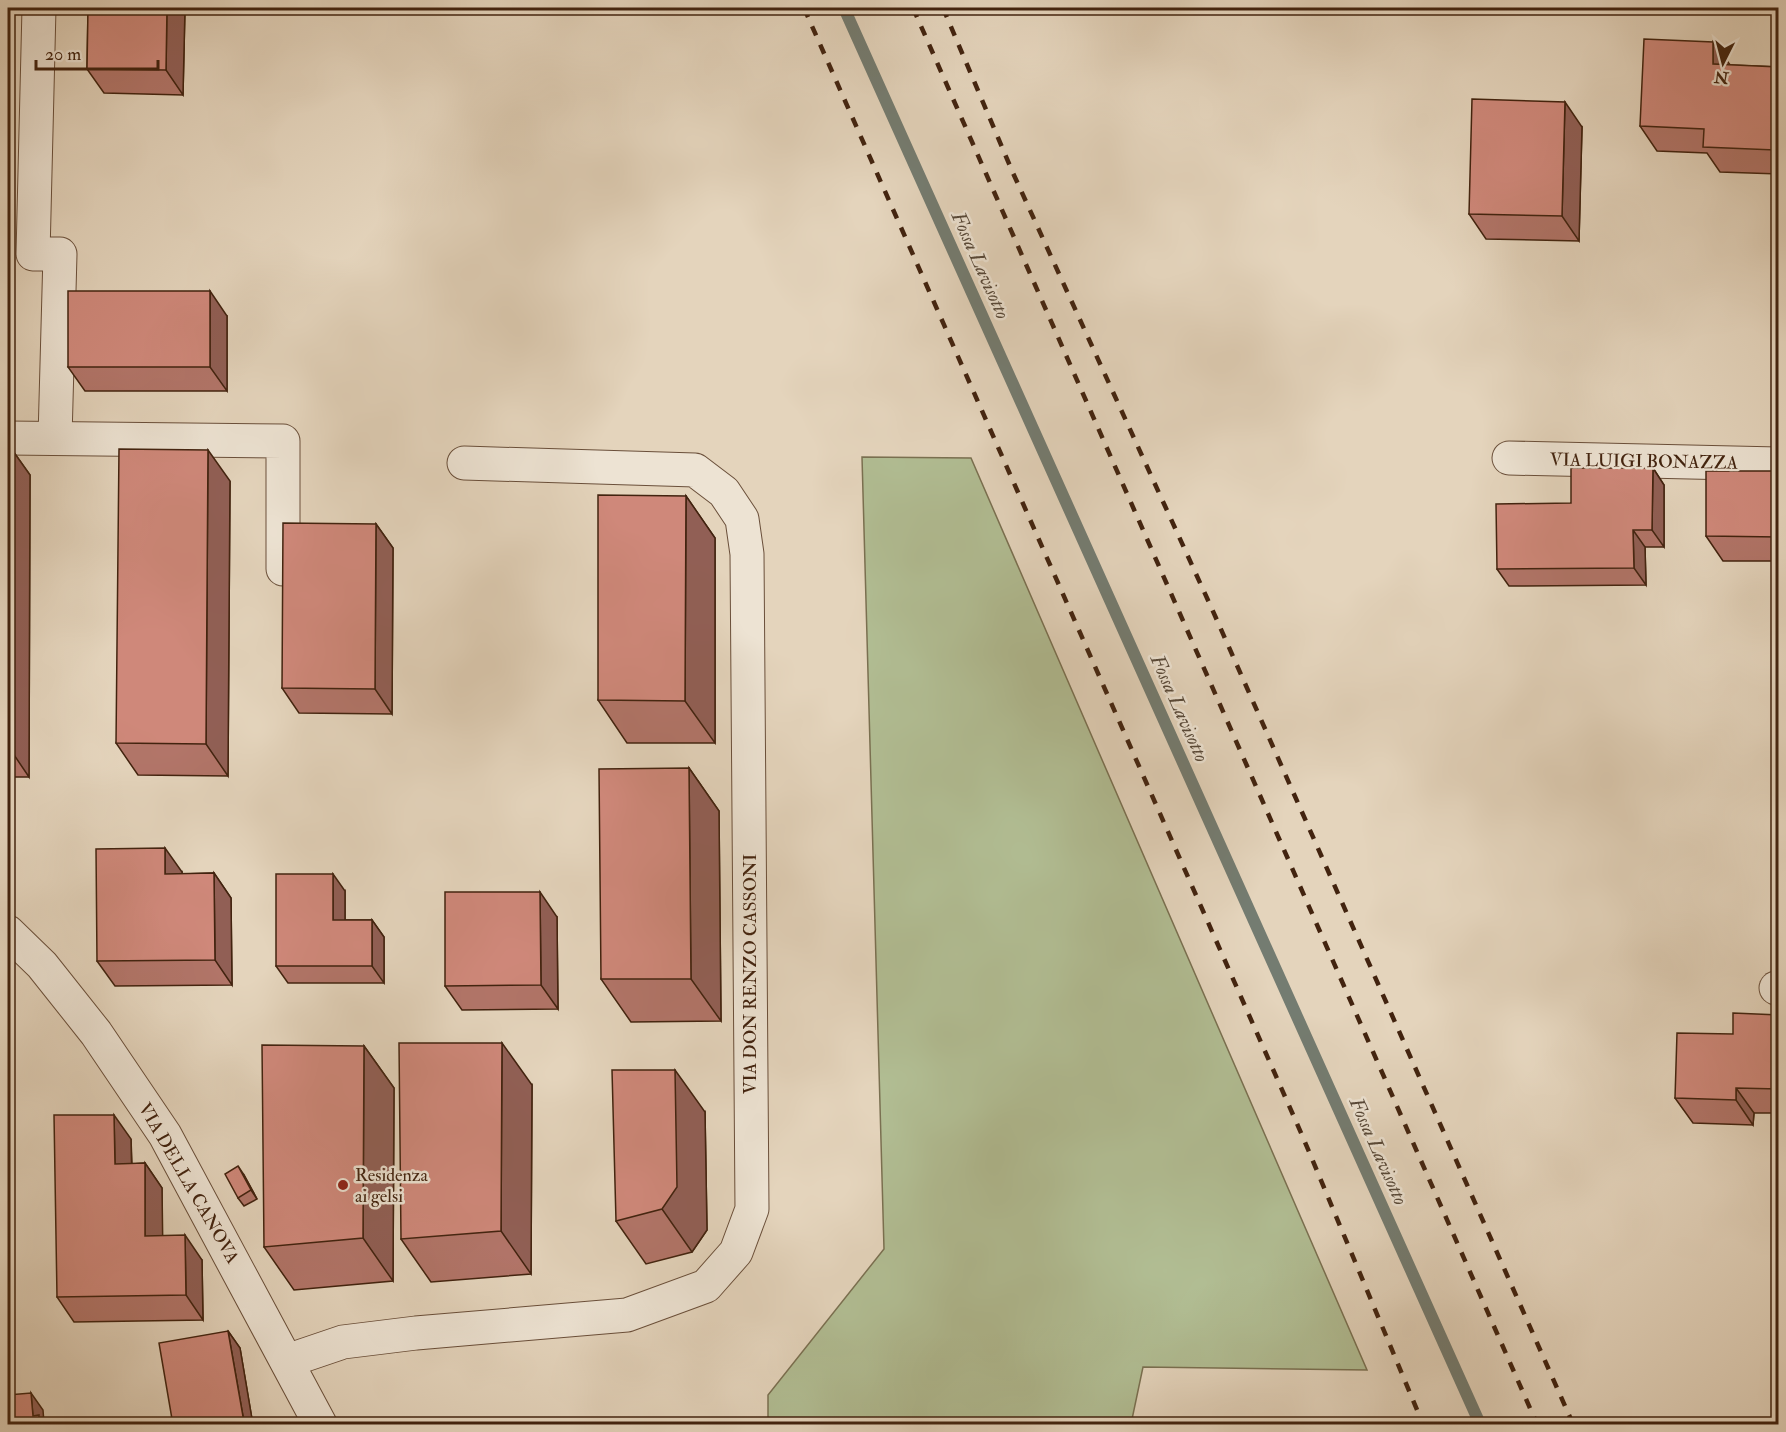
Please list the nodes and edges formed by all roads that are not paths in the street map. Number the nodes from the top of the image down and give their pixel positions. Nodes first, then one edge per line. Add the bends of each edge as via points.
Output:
1 (39, 8) edge
2 (8, 438) edge
3 (55, 438) junction
4 (1509, 458) dead end
5 (464, 463) dead end
6 (1779, 464) edge
7 (284, 596) edge
8 (8, 932) edge
9 (287, 1361) junction
10 (320, 1425) edge

1 - 3 street via 33,254 60,254
2 - 3 street
3 - 7 street via 283,441
4 - 6 street, VIA LUIGI BONAZZA
5 - 9 street, VIA DON RENZO CASSONI via 695,470 723,492 742,519 747,554 752,1209 736,1252 706,1286 627,1315 343,1342
8 - 9 street, VIA DELLA CANOVA via 42,965 96,1033 165,1135
9 - 10 street, VIA DELLA CANOVA

